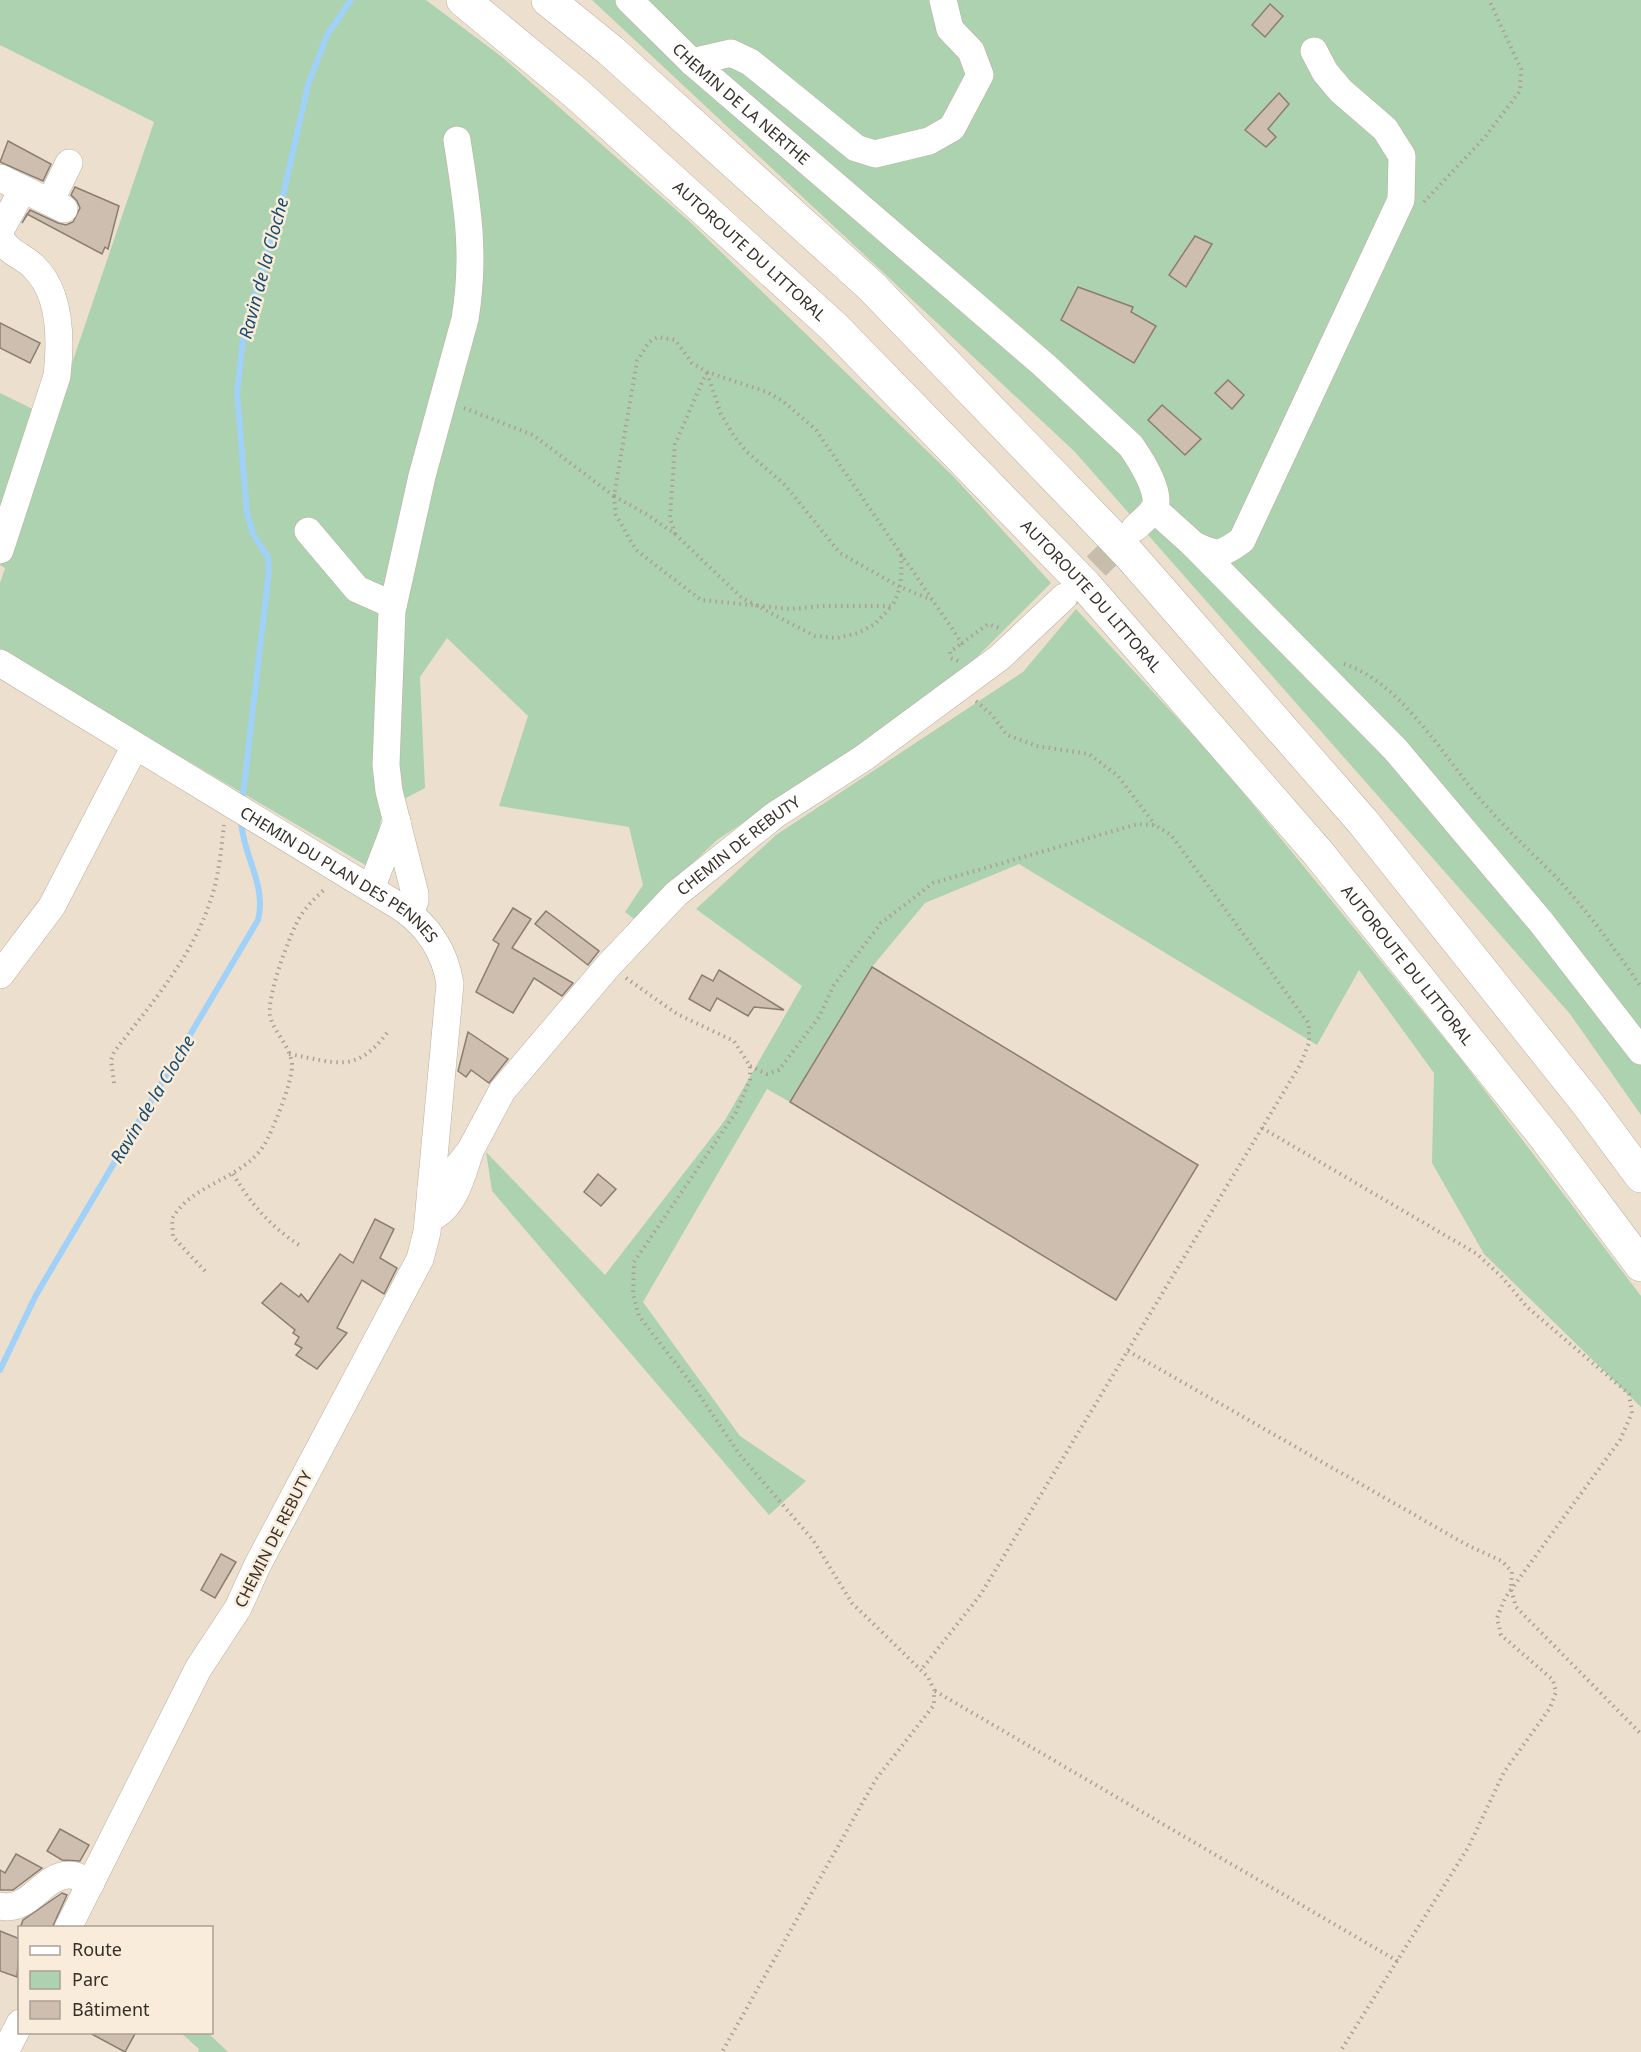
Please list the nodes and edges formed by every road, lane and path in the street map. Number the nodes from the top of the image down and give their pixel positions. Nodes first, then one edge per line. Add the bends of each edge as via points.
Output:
1 (463, 0) edge
2 (548, 0) edge
3 (628, 0) edge
4 (943, 0) edge
5 (1489, 0) edge
6 (1314, 51) dead end
7 (692, 62) junction
8 (457, 140) dead end
9 (69, 163) dead end
10 (11, 183) edge
11 (1423, 202) dead end
12 (0, 233) edge
13 (706, 372) junction
14 (443, 400) junction
15 (614, 496) junction
16 (1154, 509) junction
17 (1135, 528) tunnel mouth
18 (308, 531) dead end
19 (675, 534) junction
20 (1192, 544) junction
21 (0, 550) edge
22 (902, 555) junction
23 (900, 587) junction
24 (1064, 597) tunnel mouth
25 (933, 600) junction
26 (393, 605) junction
27 (892, 606) junction
28 (762, 608) junction
29 (1013, 644) junction
30 (1334, 661) dead end
31 (0, 663) edge
32 (965, 683) junction
33 (135, 746) junction
34 (233, 805) junction
35 (397, 821) junction
36 (1155, 825) junction
37 (339, 869) junction
38 (371, 889) junction
39 (409, 913) junction
40 (608, 966) junction
41 (0, 975) edge
42 (1641, 987) edge
43 (387, 1033) dead end
44 (1641, 1051) edge
45 (289, 1054) junction
46 (750, 1066) junction
47 (114, 1083) dead end
48 (1262, 1128) junction
49 (470, 1151) junction
50 (233, 1174) junction
51 (1641, 1176) edge
52 (431, 1188) junction
53 (429, 1219) junction
54 (299, 1245) dead end
55 (1641, 1264) edge
56 (205, 1271) dead end
57 (1128, 1351) junction
58 (1511, 1589) junction
59 (921, 1670) junction
60 (934, 1690) junction
61 (1641, 1734) edge
62 (91, 1883) junction
63 (0, 1906) edge
64 (69, 1926) edge
65 (1399, 1962) junction
66 (722, 2052) edge
67 (1340, 2052) edge

1 - 55 highway, AUTOROUTE DU LITTORAL via 577,94 835,328 1085,585 1319,854 1546,1138
2 - 51 highway via 610,50 871,286 1128,553 1363,822
3 - 7 street, CHEMIN DE LA NERTHE
4 - 7 street via 950,28 970,51 980,75 952,128 929,141 875,154 856,148 750,62 731,53
5 - 11 path via 1521,69 1520,91 1485,137
6 - 20 street via 1325,72 1385,129 1402,156 1401,200 1242,540 1223,553 1214,554
7 - 16 street, CHEMIN DE LA NERTHE via 1044,365 1131,446 1153,487 1157,499
8 - 14 street via 472,255 465,319
9 - 10 street via 57,206
10 - 12 street
12 - 21 street via 10,250 34,266 50,294 56,314 58,359 57,376
13 - 15 path via 692,363 675,339 658,337 643,350
13 - 19 path via 675,444 670,518
13 - 22 path via 767,392 816,430
13 - 23 path via 721,414 746,451 785,485 840,553
14 - 15 path via 533,435
14 - 26 street
15 - 19 path
15 - 28 path via 616,515 636,549 701,600
16 - 17 street
16 - 20 street
18 - 26 street via 357,589
19 - 28 path via 742,598
20 - 44 street via 1395,749 1541,922
22 - 23 path
22 - 25 path
23 - 25 path
23 - 27 path
24 - 29 street, CHEMIN DE REBUTY
25 - 29 path via 962,643 993,624
26 - 35 street via 386,765
27 - 28 path
27 - 28 path via 875,624 837,638 815,636
29 - 32 street, CHEMIN DE REBUTY
30 - 42 path via 1365,670 1421,722 1480,800 1555,876
31 - 33 street, CHEMIN DU PLAN DES PENNES
32 - 36 path via 979,706 992,715 1007,735 1037,746 1089,754 1118,776
32 - 40 street, CHEMIN DE REBUTY via 862,759 775,815 676,894
33 - 34 street, CHEMIN DU PLAN DES PENNES
33 - 41 street via 52,906
34 - 37 street, CHEMIN DU PLAN DES PENNES
34 - 47 path via 225,823 211,901 196,935 164,987 114,1052
35 - 38 street
35 - 39 street via 415,894
36 - 46 path via 1138,824 933,883 881,923 834,985 819,1017 779,1070 767,1074
36 - 48 path via 1171,836 1308,1024 1309,1043 1300,1065
37 - 38 street, CHEMIN DU PLAN DES PENNES
37 - 45 path via 300,917 271,998 272,1022
38 - 39 street, CHEMIN DU PLAN DES PENNES
39 - 52 street, CHEMIN DU PLAN DES PENNES via 435,939 450,984
40 - 46 path via 677,1014 734,1041
40 - 49 street, CHEMIN DE REBUTY via 502,1091
43 - 45 path via 374,1050 355,1062 338,1063
45 - 50 path via 292,1065 288,1082 268,1138 260,1152
46 - 59 path via 750,1080 736,1112 634,1262 633,1294 639,1316 741,1455 813,1540 852,1603
48 - 57 path
48 - 58 path via 1477,1254 1527,1307 1629,1394 1632,1413 1620,1440
49 - 52 street, CHEMIN DE REBUTY via 451,1175
49 - 53 street, CHEMIN DE REBUTY via 454,1194
50 - 54 path via 261,1216
50 - 56 path via 189,1199 172,1219 173,1237
52 - 53 street, CHEMIN DU PLAN DES PENNES
53 - 62 street, CHEMIN DE REBUTY via 420,1259 238,1608 198,1669
57 - 58 path via 1469,1546 1502,1561 1512,1572
57 - 59 path via 981,1594
58 - 61 path via 1516,1607
58 - 65 path via 1497,1618 1501,1635 1553,1680 1556,1692 1550,1708 1504,1772 1468,1846
59 - 60 path
60 - 65 path
60 - 66 path via 934,1705 876,1779
62 - 63 street via 73,1875 60,1876 20,1905
62 - 64 street, CHEMIN DE REBUTY
65 - 67 path

